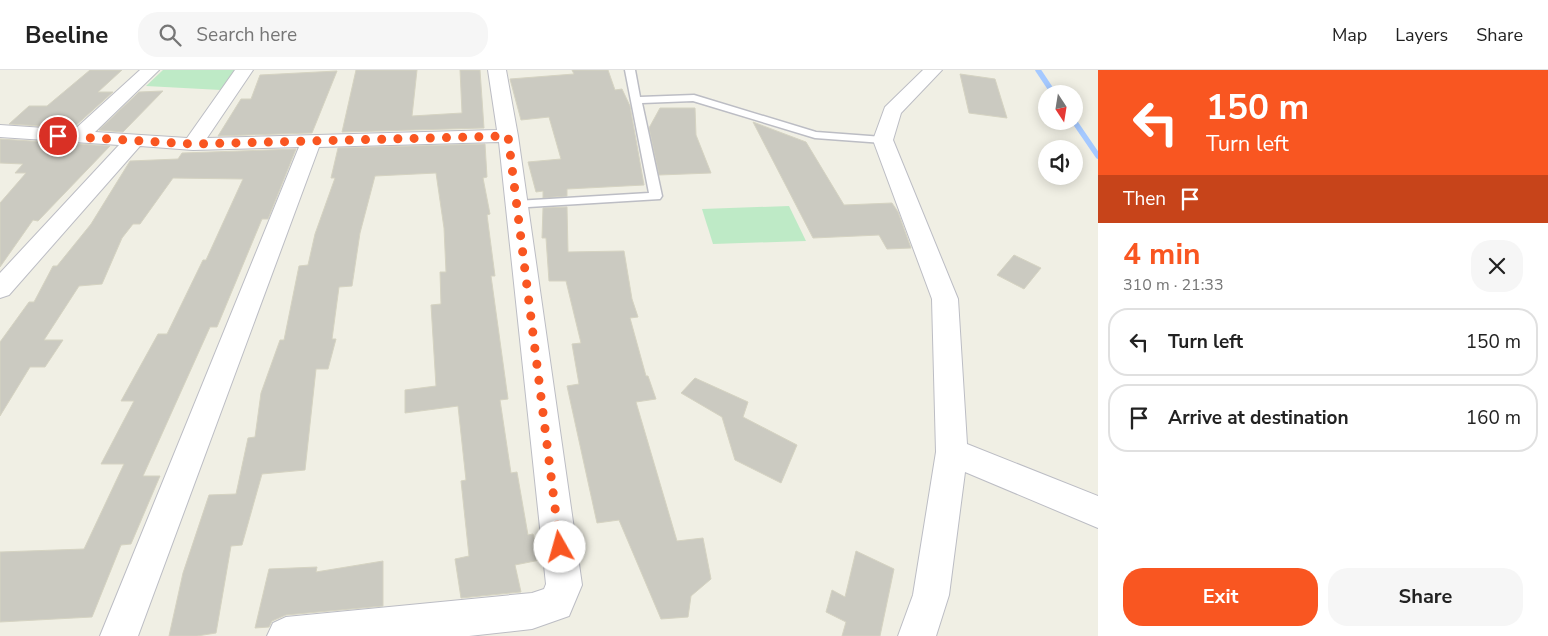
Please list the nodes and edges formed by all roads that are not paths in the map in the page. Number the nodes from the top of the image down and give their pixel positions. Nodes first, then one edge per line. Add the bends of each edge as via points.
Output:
1 (150, 70) edge
2 (244, 70) edge
3 (497, 70) edge
4 (630, 70) edge
5 (933, 70) edge
6 (635, 100) junction
7 (0, 131) edge
8 (508, 136) junction
9 (78, 137) junction
10 (883, 140) junction
11 (134, 142) junction
12 (311, 142) junction
13 (193, 144) junction
14 (516, 205) junction
15 (0, 289) edge
16 (952, 452) junction
17 (1098, 512) edge
18 (119, 636) edge
19 (286, 636) edge
20 (917, 636) edge

1 - 9 street
2 - 13 street
3 - 8 street
4 - 6 lane
5 - 10 street via 892,111
6 - 10 lane via 694,98 815,135
6 - 14 lane via 656,196
7 - 9 street
8 - 12 street
8 - 14 street
9 - 11 street
10 - 16 street via 945,298
11 - 13 street
11 - 15 street
12 - 13 street
12 - 18 street
14 - 19 street via 564,585 556,603 532,611
16 - 17 street
16 - 20 street via 931,595

